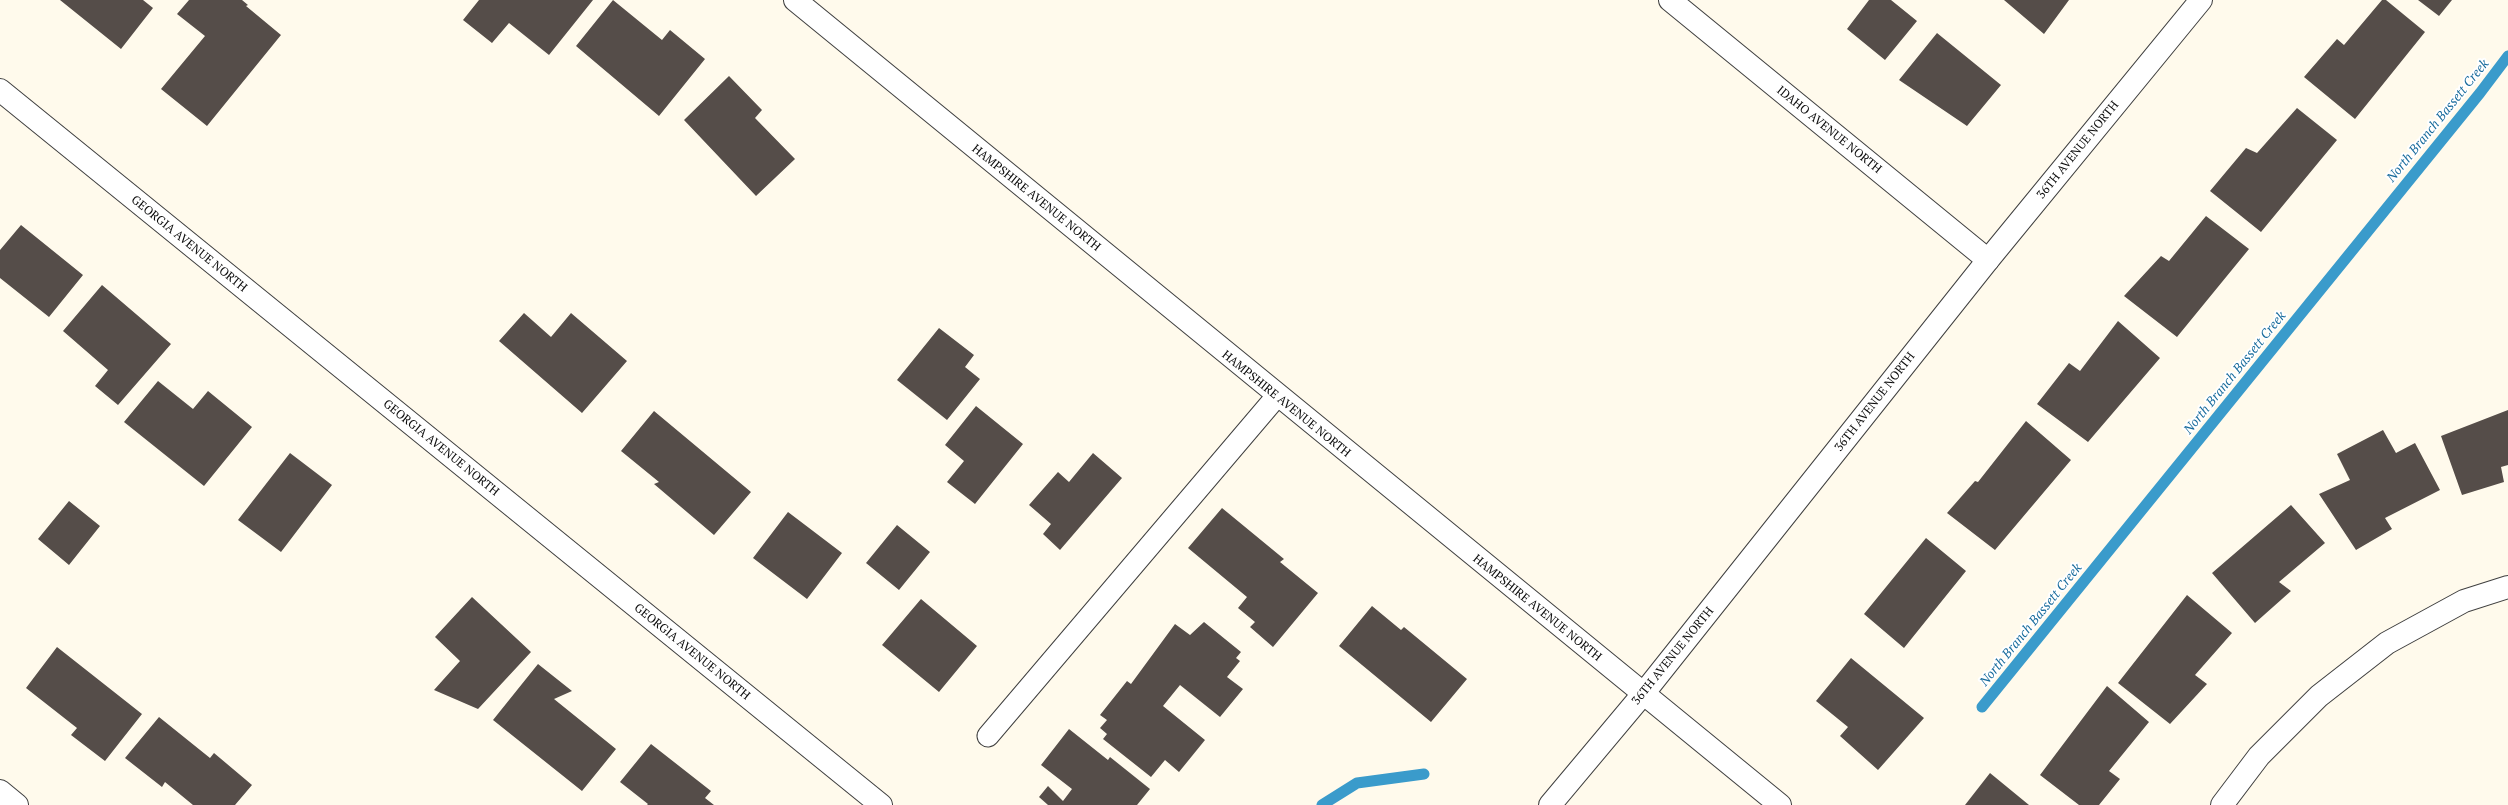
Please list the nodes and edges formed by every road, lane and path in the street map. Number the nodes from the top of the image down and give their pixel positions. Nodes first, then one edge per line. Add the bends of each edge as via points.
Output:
1 (795, 0) edge
2 (1670, 0) edge
3 (2201, 0) edge
4 (0, 90) edge
5 (1988, 260) junction
6 (1276, 396) junction
7 (2508, 586) edge
8 (1643, 694) junction
9 (988, 736) dead end
10 (0, 791) edge
11 (17, 805) edge
12 (881, 805) edge
13 (1550, 805) edge
14 (1780, 805) edge
15 (2222, 805) edge

1 - 6 street, HAMPSHIRE AVENUE NORTH
2 - 5 street, IDAHO AVENUE NORTH
3 - 5 street, 36TH AVENUE NORTH
4 - 12 street, GEORGIA AVENUE NORTH
5 - 8 street, 36TH AVENUE NORTH
6 - 8 street, HAMPSHIRE AVENUE NORTH
6 - 9 lane
7 - 15 street via 2464,601 2387,643 2319,696 2259,756
8 - 13 street, 36TH AVENUE NORTH
8 - 14 street, HAMPSHIRE AVENUE NORTH
10 - 11 street

